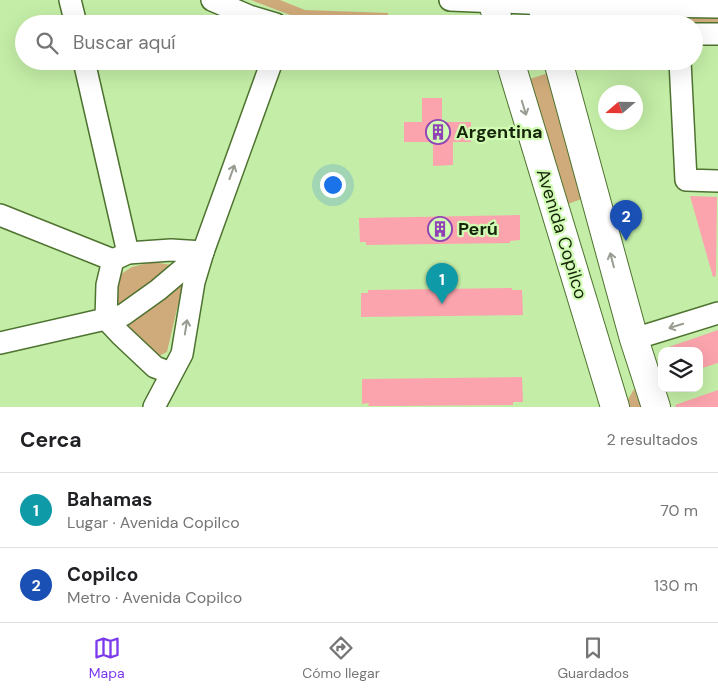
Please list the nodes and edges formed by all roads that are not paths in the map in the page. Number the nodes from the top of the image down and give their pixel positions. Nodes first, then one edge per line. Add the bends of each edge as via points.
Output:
1 (70, 0) edge
2 (212, 0) edge
3 (450, 0) edge
4 (718, 7) edge
5 (494, 8) edge
6 (543, 9) edge
7 (596, 14) edge
8 (74, 15) edge
9 (248, 15) edge
10 (703, 34) edge
11 (718, 34) edge
12 (86, 70) edge
13 (269, 70) edge
14 (513, 70) edge
15 (560, 70) edge
16 (680, 70) edge
17 (718, 181) edge
18 (0, 214) edge
19 (203, 252) junction
20 (120, 256) junction
21 (620, 288) junction
22 (583, 304) junction
23 (718, 313) edge
24 (106, 319) junction
25 (634, 339) junction
26 (0, 343) edge
27 (171, 373) junction
28 (611, 395) edge
29 (154, 407) edge
30 (656, 407) edge

1 - 8 street
2 - 9 street
3 - 5 street
4 - 7 street
5 - 6 street
6 - 7 street via 574,6
10 - 11 street
12 - 20 street
19 -> 13 street
14 -> 22 main road, Avenida Copilco
21 -> 15 main road
16 - 17 street via 686,180
18 - 20 street
19 - 20 street via 171,250
19 - 24 street via 124,315
27 -> 19 street via 182,354 194,282
20 - 24 street via 106,285
21 - 22 main road via 617,306 609,314 591,314
21 - 25 main road
22 - 28 main road, Avenida Copilco
23 -> 25 street
24 - 26 street
24 - 27 street via 155,368
25 - 30 main road
27 - 29 street
28 - 30 main road via 612,342 616,337 623,337

